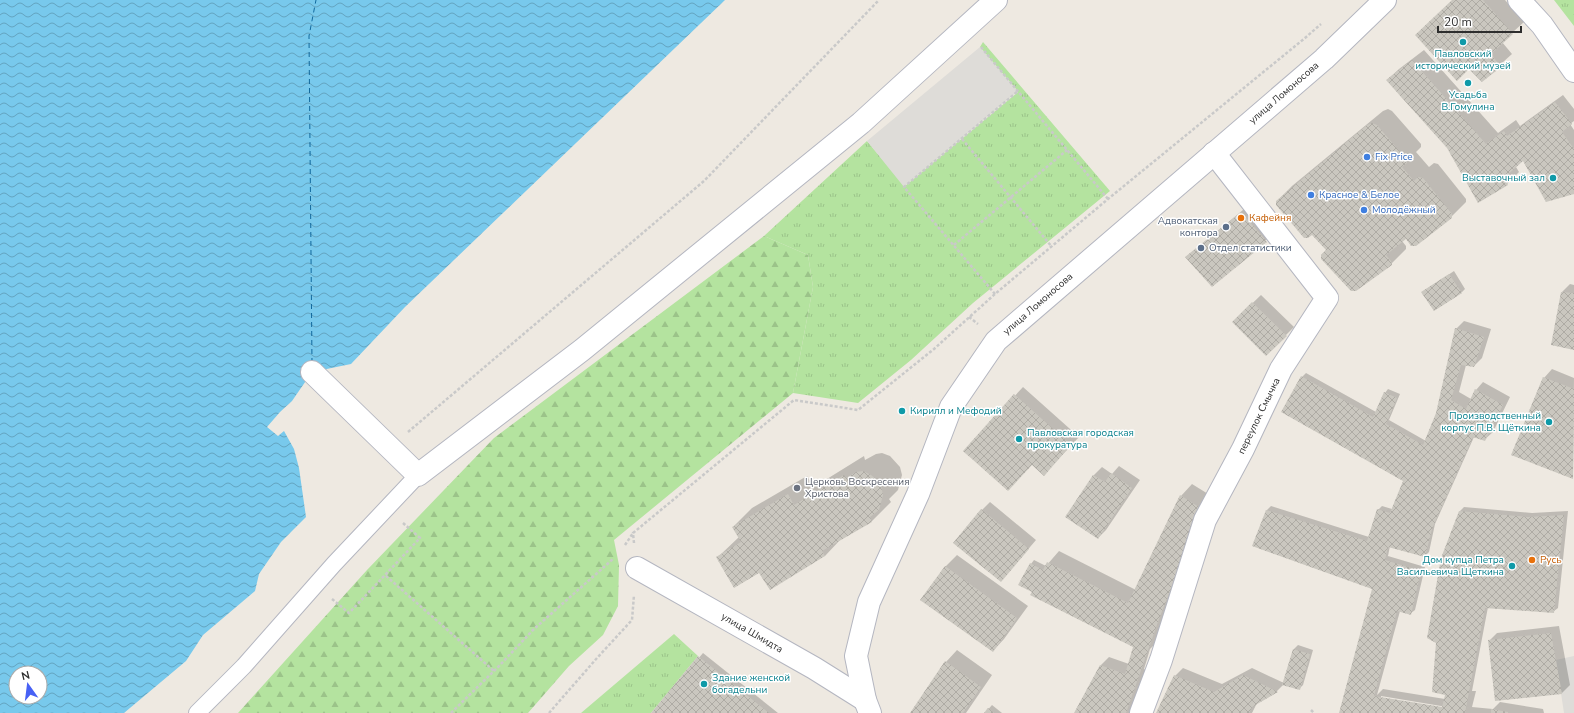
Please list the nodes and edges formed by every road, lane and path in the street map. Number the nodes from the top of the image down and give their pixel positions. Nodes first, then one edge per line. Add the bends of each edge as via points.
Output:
1 (879, 0) edge
2 (996, 0) edge
3 (1385, 0) edge
4 (1519, 0) edge
5 (1326, 19) dead end
6 (962, 32) junction
7 (1574, 71) edge
8 (1018, 91) junction
9 (962, 139) junction
10 (1067, 150) junction
11 (1214, 153) junction
12 (1010, 197) junction
13 (1108, 199) junction
14 (954, 245) junction
15 (1052, 247) junction
16 (995, 294) junction
17 (312, 372) dead end
18 (390, 448) junction
19 (418, 475) junction
20 (632, 533) junction
21 (420, 538) dead end
22 (625, 546) dead end
23 (615, 557) dead end
24 (637, 568) junction
25 (385, 575) junction
26 (349, 613) dead end
27 (494, 671) junction
28 (867, 706) edge
29 (197, 713) edge
30 (451, 713) edge
31 (549, 713) edge
32 (1141, 713) edge

1 - 18 path via 704,181
2 - 6 street
3 - 11 street, улица Ломоносова via 1324,59
4 - 7 street via 1542,25
5 - 13 path
6 - 8 path via 980,47
6 - 19 street via 861,123 618,321
8 - 9 path
8 - 10 path
9 - 12 path
9 - 14 path via 904,187
10 - 12 path
10 - 13 path
11 - 28 street, улица Ломоносова via 996,341 951,407 918,494 869,602 856,656
11 - 32 street, переулок Смычка via 1327,298 1281,368 1243,449 1205,520 1161,660
12 - 14 path
12 - 15 path
13 - 15 path
14 - 16 path
15 - 16 path
16 - 20 path via 934,349 858,410 794,400
17 - 18 street
18 - 19 street
19 - 29 lane via 334,564 244,666
20 - 22 path
20 - 24 path
21 - 25 path
23 - 27 path via 534,629
24 - 28 street, улица Шмидта via 808,664
24 - 31 path via 632,620
25 - 26 path
25 - 27 path
27 - 30 path

